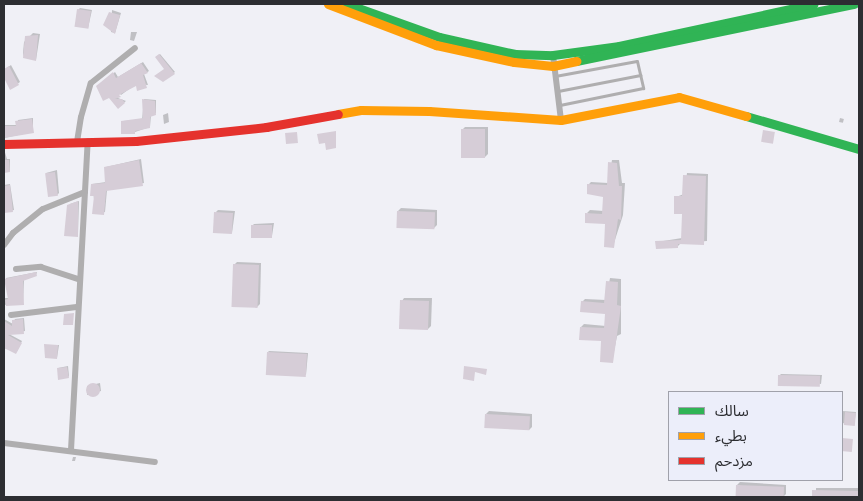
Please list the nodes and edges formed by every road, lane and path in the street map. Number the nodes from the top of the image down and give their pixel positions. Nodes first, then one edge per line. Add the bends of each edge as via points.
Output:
1 (328, 4) edge
2 (347, 4) edge
3 (814, 4) edge
4 (854, 4) edge
5 (135, 48) dead end
6 (553, 55) junction
7 (553, 66) junction
8 (640, 75) junction
9 (555, 76) junction
10 (557, 91) junction
11 (559, 106) junction
12 (561, 120) junction
13 (77, 142) junction
14 (88, 142) junction
15 (4, 144) edge
16 (859, 149) edge
17 (85, 192) junction
18 (4, 245) edge
19 (16, 269) dead end
20 (79, 280) junction
21 (77, 307) junction
22 (11, 315) dead end
23 (4, 443) edge
24 (71, 450) junction
25 (155, 462) dead end

1 - 7 street via 428,43 514,62
2 - 6 street via 448,39 514,54
3 - 6 street via 619,46
4 - 7 street
5 - 13 street via 92,83 80,117
6 - 7 street
7 - 9 street
8 - 9 lane via 637,61
8 - 10 lane
8 - 11 lane via 644,88
9 - 10 street
10 - 11 street
11 - 12 street
12 - 14 street via 361,110 194,136
12 - 16 street via 679,97
13 - 14 street
13 - 15 street
14 - 17 street
17 - 18 street via 43,209 13,232
17 - 20 street
19 - 20 street via 41,267
20 - 21 street
21 - 22 street
21 - 24 street
23 - 24 street
24 - 25 street

